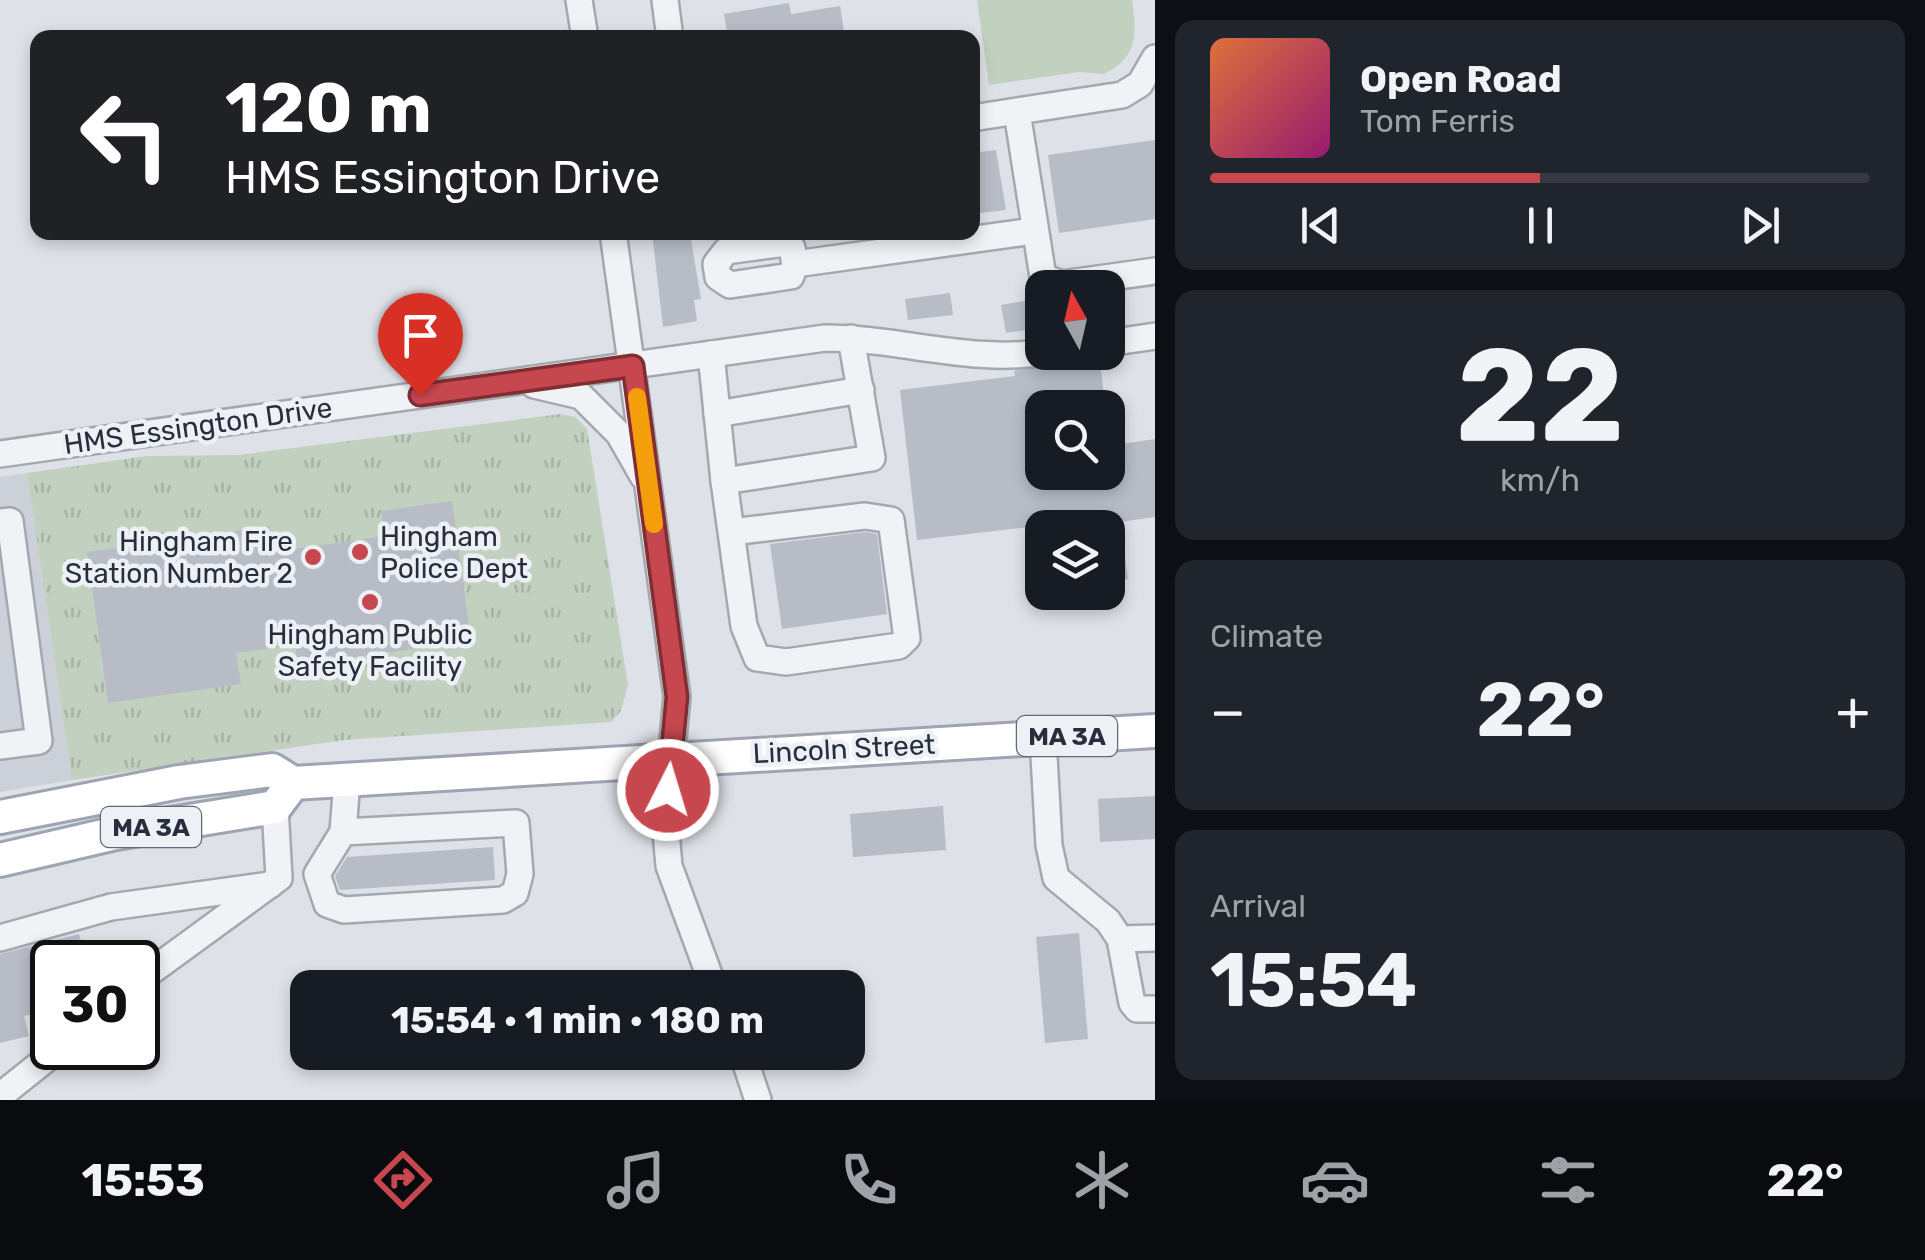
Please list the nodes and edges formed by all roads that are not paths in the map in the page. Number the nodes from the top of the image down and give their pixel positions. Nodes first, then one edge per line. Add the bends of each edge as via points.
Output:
1 (579, 0) edge
2 (665, 0) edge
3 (583, 30) edge
4 (669, 30) edge
5 (1155, 58) edge
6 (1017, 112) junction
7 (980, 117) edge
8 (1034, 232) junction
9 (980, 239) edge
10 (614, 240) edge
11 (974, 240) edge
12 (795, 264) dead end
13 (1155, 271) edge
14 (1155, 336) edge
15 (852, 338) junction
16 (1125, 340) edge
17 (1025, 353) edge
18 (711, 354) junction
19 (633, 366) junction
20 (520, 381) junction
21 (860, 390) junction
22 (717, 414) junction
23 (0, 454) edge
24 (724, 481) junction
25 (649, 486) junction
26 (0, 522) edge
27 (731, 532) junction
28 (1155, 731) edge
29 (1043, 738) junction
30 (0, 746) edge
31 (670, 760) junction
32 (347, 780) junction
33 (284, 796) junction
34 (0, 817) edge
35 (343, 832) junction
36 (0, 860) edge
37 (270, 884) junction
38 (0, 938) edge
39 (1155, 938) edge
40 (1120, 939) junction
41 (160, 965) edge
42 (707, 970) edge
43 (1155, 1009) edge
44 (32, 1070) edge
45 (748, 1070) edge
46 (0, 1096) edge
47 (758, 1100) edge

1 - 3 street
2 - 4 street
5 - 6 street via 1140,84 1122,95
6 - 7 street
6 - 8 street
8 - 9 street
8 - 13 street via 1043,277 1050,282
10 - 19 street
11 - 12 street
14 - 16 street
15 - 17 street, HMS Essington Drive via 987,356
15 - 18 street, HMS Essington Drive
15 - 21 street
18 - 19 street, HMS Essington Drive
18 - 22 street
19 - 20 street, HMS Essington Drive
19 - 25 street
20 - 23 street, HMS Essington Drive
20 - 25 street via 581,396 619,434
21 - 22 street
21 - 24 street via 872,458
22 - 24 street
24 - 27 street
25 - 31 street via 677,697
26 - 30 street via 10,521 39,741
27 - 27 street via 744,626 757,658 786,662 900,646 908,638 891,520 865,516
28 - 29 main road, Lincoln Street / MA 3A
29 - 31 main road, Lincoln Street / MA 3A
29 - 40 street via 1056,878
31 - 32 main road, Lincoln Street / MA 3A
31 - 42 street via 669,866
32 - 33 main road, Lincoln Street / MA 3A
32 - 35 street
33 - 34 main road, Lincoln Street / MA 3A via 272,770
33 - 36 main road, Lincoln Street / MA 3A
33 - 37 street via 282,867
35 - 35 street via 317,874 327,904 344,910 503,900 515,893 516,823
37 - 38 street via 111,907
37 - 41 street
39 - 40 street
40 - 43 street via 1132,1004
44 - 46 street
45 - 47 street

